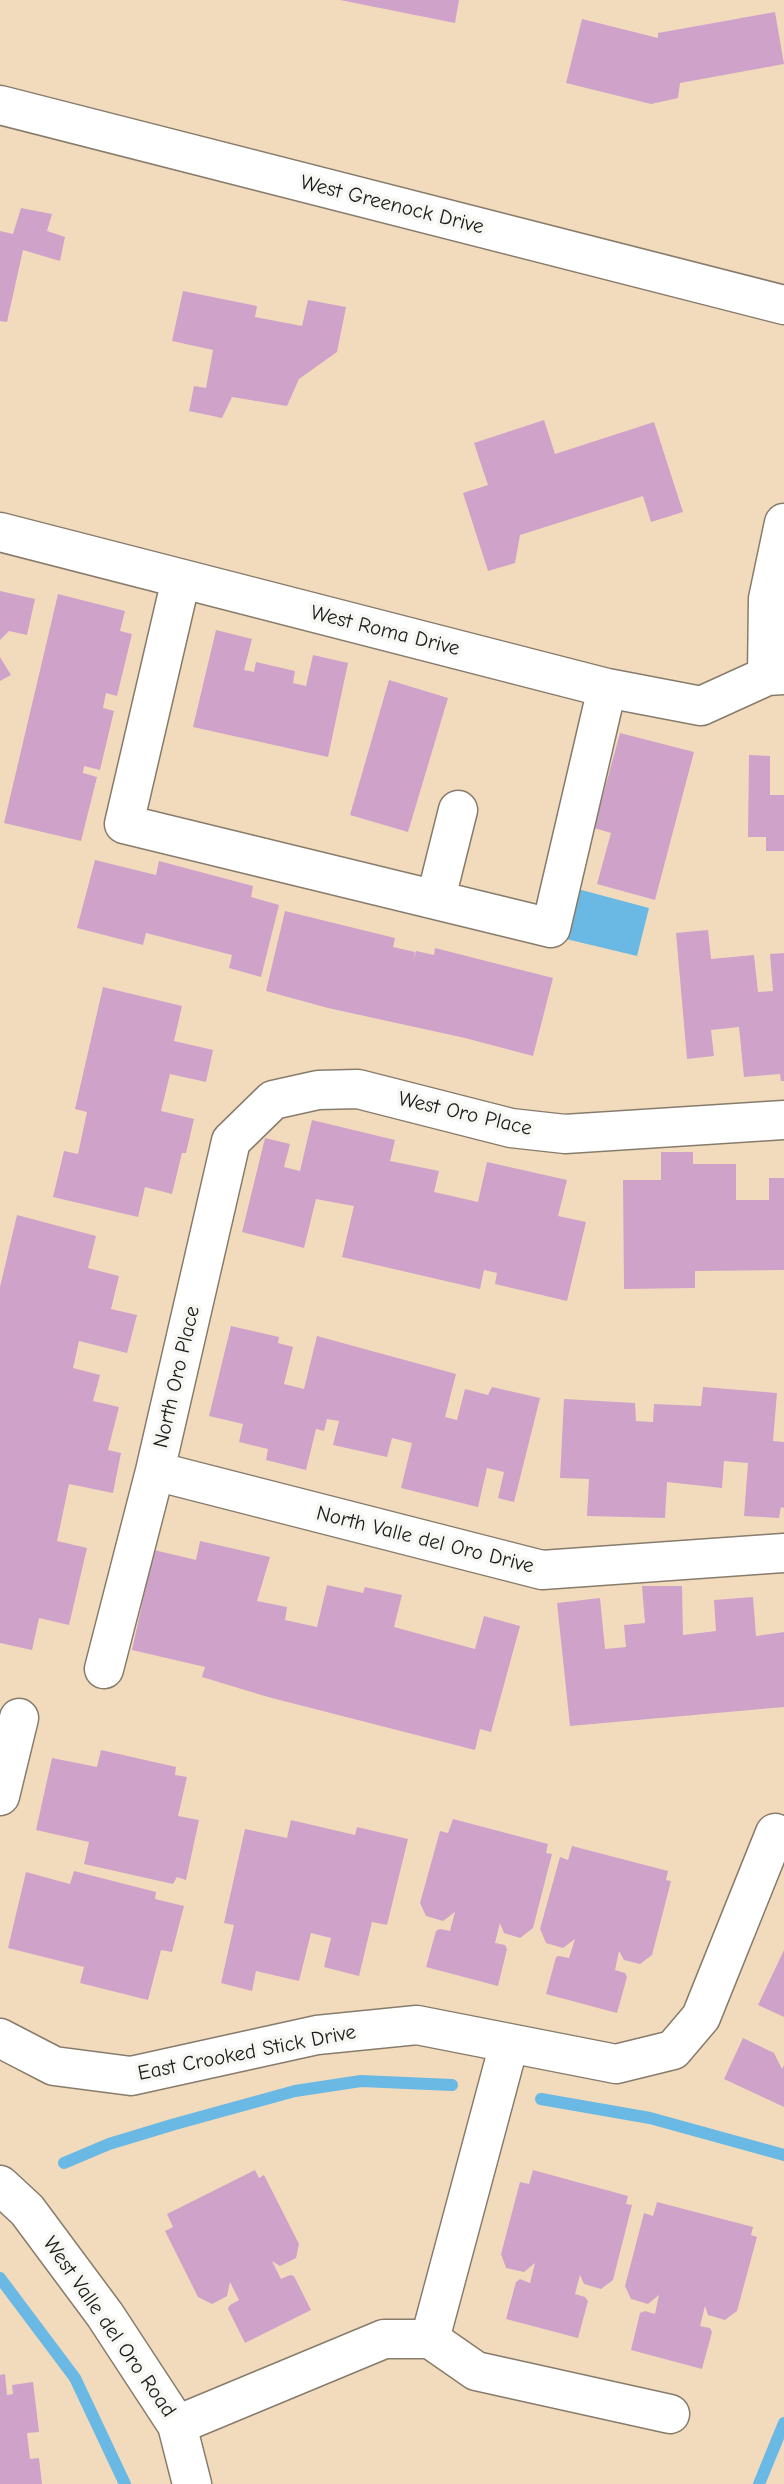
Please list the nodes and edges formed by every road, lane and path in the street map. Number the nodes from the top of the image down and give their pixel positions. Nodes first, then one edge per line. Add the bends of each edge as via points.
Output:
1 (0, 104) edge
2 (784, 305) edge
3 (784, 523) edge
4 (0, 532) edge
5 (181, 579) junction
6 (776, 676) edge
7 (607, 688) junction
8 (458, 810) dead end
9 (436, 898) junction
10 (272, 1100) joint
11 (784, 1120) edge
12 (155, 1471) junction
13 (784, 1553) edge
14 (104, 1669) dead end
15 (19, 1718) dead end
16 (0, 1796) edge
17 (775, 1833) dead end
18 (0, 2038) edge
19 (509, 2044) junction
20 (0, 2185) edge
21 (430, 2339) junction
22 (670, 2414) dead end
23 (177, 2425) junction
24 (192, 2484) edge

1 - 2 street, West Greenock Drive
3 - 6 street via 768,599
4 - 5 street, West Roma Drive
5 - 7 street, West Roma Drive
5 - 9 street via 124,824
6 - 7 street, West Roma Drive via 701,706
7 - 9 street via 551,928
8 - 9 street
10 - 11 street, West Oro Place via 318,1090 358,1089 512,1128 565,1134
10 - 12 street, North Oro Place via 231,1141
12 - 13 street, North Valle del Oro Drive via 542,1570
12 - 14 street, North Oro Place
15 - 16 street
17 - 19 street, East Crooked Stick Drive via 701,2017 673,2050 616,2064
18 - 19 street, East Crooked Stick Drive via 54,2066 131,2076 317,2035 417,2025
19 - 21 street
20 - 23 street, West Valle del Oro Road via 27,2210 105,2315
21 - 22 street via 476,2371
21 - 23 street via 384,2339
23 - 24 street, West Valle del Oro Road

